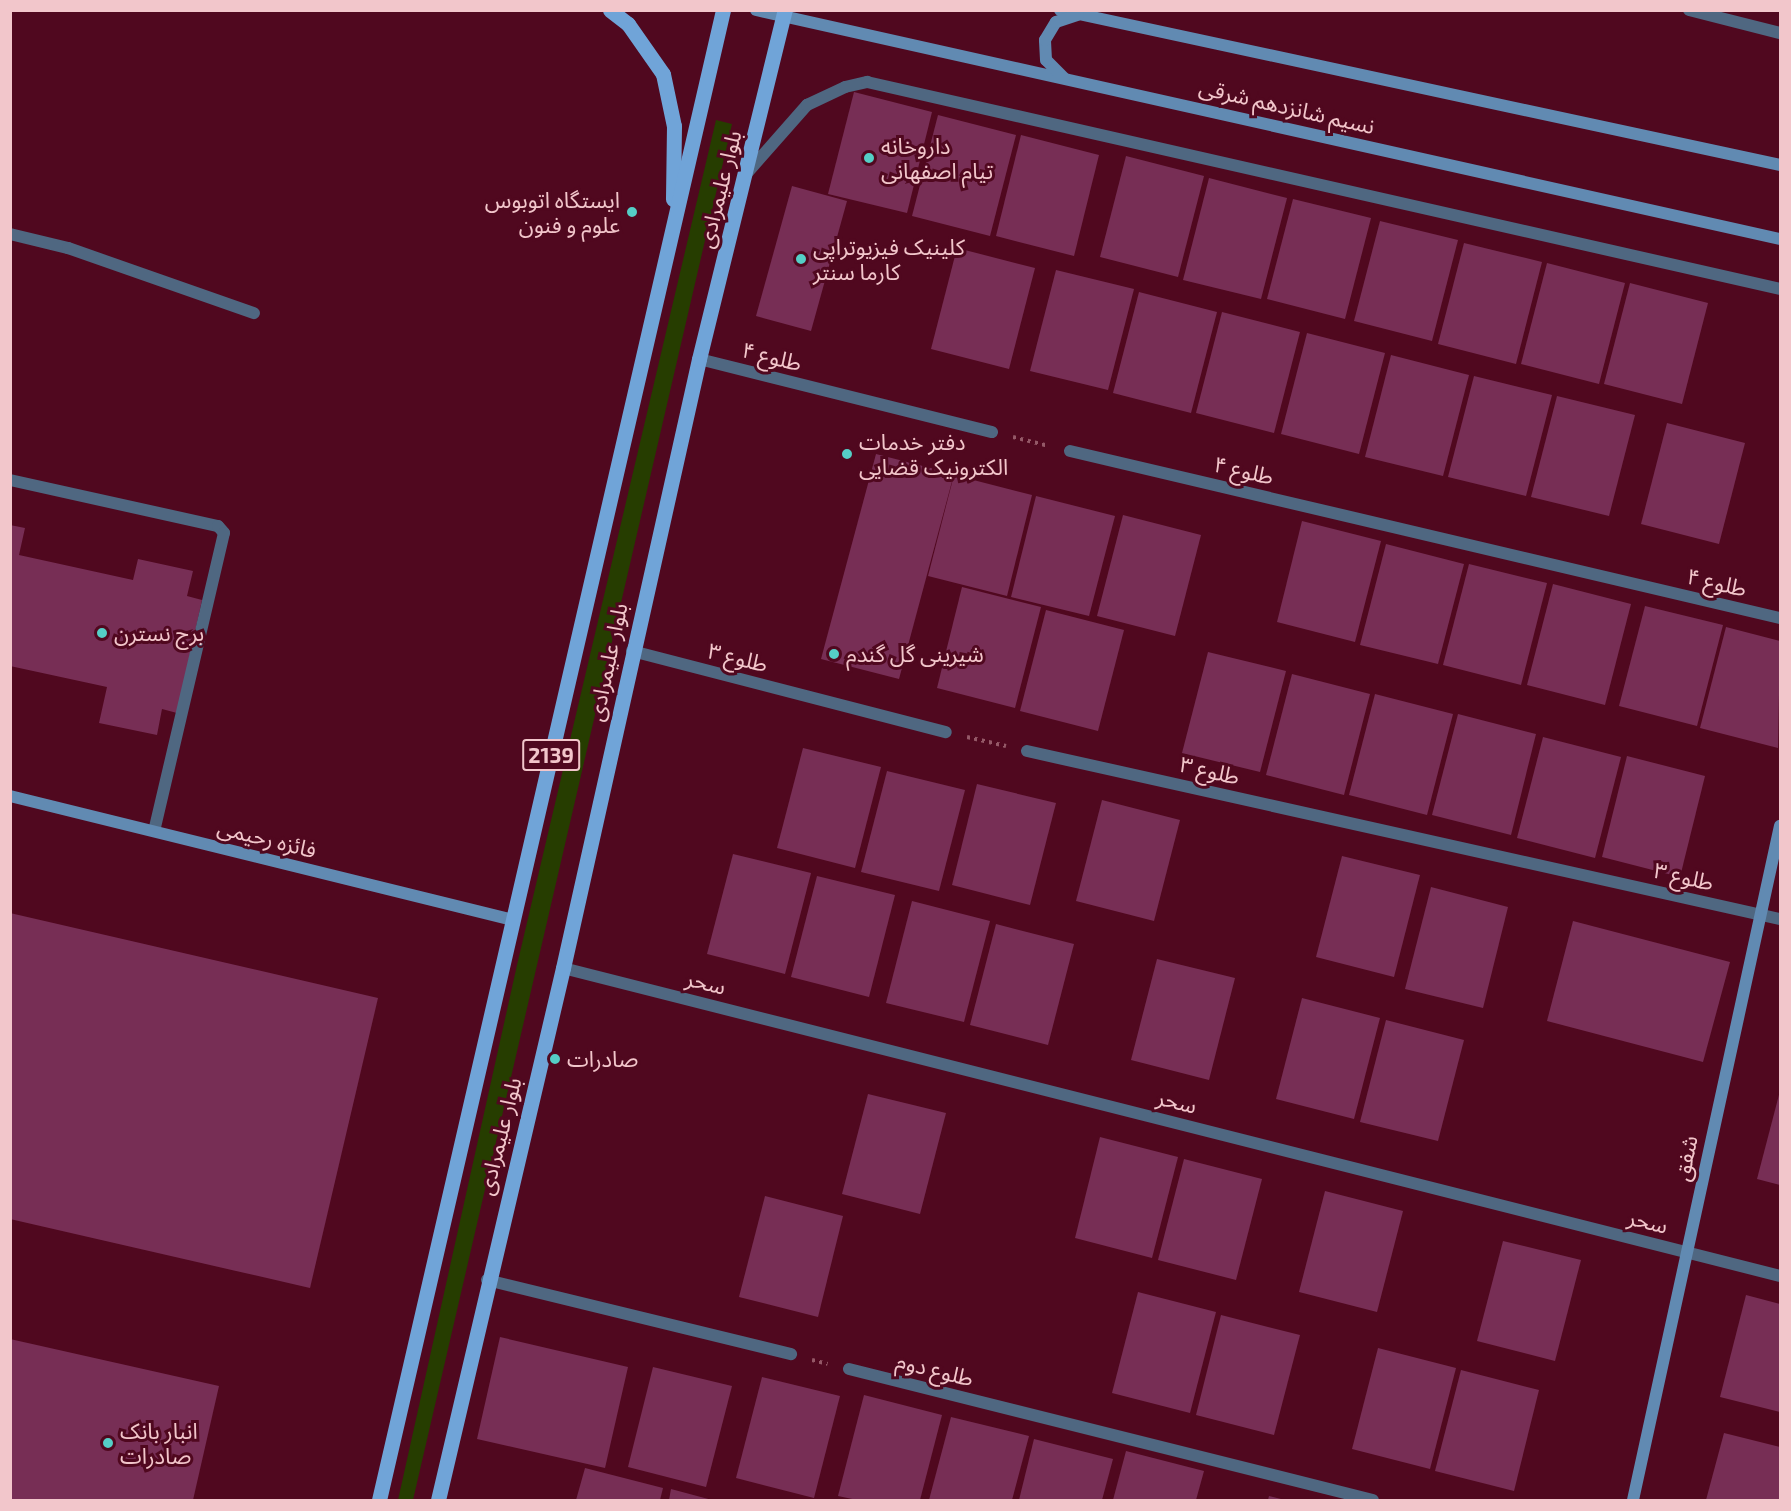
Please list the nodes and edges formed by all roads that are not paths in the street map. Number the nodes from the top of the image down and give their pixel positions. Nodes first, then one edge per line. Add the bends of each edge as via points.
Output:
1 (610, 10) edge
2 (723, 10) edge
3 (756, 10) edge
4 (1060, 10) edge
5 (1689, 10) edge
6 (784, 14) edge
7 (1079, 15) junction
8 (1780, 33) edge
9 (1064, 78) junction
10 (1780, 165) edge
11 (747, 173) junction
12 (673, 226) junction
13 (10, 234) edge
14 (1780, 239) edge
15 (1780, 289) edge
16 (254, 313) dead end
17 (699, 360) junction
18 (992, 432) road end
19 (1070, 451) road end
20 (10, 480) edge
21 (1780, 618) edge
22 (632, 651) junction
23 (946, 732) road end
24 (1027, 751) road end
25 (10, 796) edge
26 (1780, 826) edge
27 (154, 831) junction
28 (1759, 914) junction
29 (1780, 919) edge
30 (513, 920) junction
31 (563, 968) junction
32 (1686, 1252) junction
33 (1780, 1276) edge
34 (487, 1280) junction
35 (791, 1354) road end
36 (849, 1369) road end
37 (379, 1500) edge
38 (438, 1500) edge
39 (1373, 1500) edge
40 (1633, 1500) edge

1 - 12 main road via 628,24 663,74 674,126
2 - 12 main road, بلوار علیمرادی / 2139
3 - 6 main road, نسیم شانزدهم شرقی
4 - 7 main road, نسیم شانزدهم شرقی
5 - 8 street
6 - 9 main road, نسیم شانزدهم شرقی
6 - 11 main road, بلوار علیمرادی / 2139
7 - 9 main road via 1056,22 1045,40 1046,60
7 - 10 main road, نسیم شانزدهم شرقی
9 - 14 main road, نسیم شانزدهم شرقی
11 - 15 street via 807,105 844,87 867,82
11 - 17 main road, بلوار علیمرادی / 2139
12 - 30 main road, بلوار علیمرادی / 2139
13 - 16 street via 68,248
17 - 18 street, طلوع ۴
17 - 22 main road, بلوار علیمرادی / 2139
19 - 21 street, طلوع ۴
20 - 27 street via 218,526 224,533
22 - 23 street, طلوع ۳
22 - 31 main road, بلوار علیمرادی / 2139
24 - 28 street, طلوع ۳
25 - 27 main road, فائزه رحیمی
26 - 28 main road, شفق
27 - 30 main road, فائزه رحیمی
28 - 29 street, طلوع ۳
28 - 32 main road, شفق
30 - 37 main road, بلوار علیمرادی / 2139
31 - 32 street, سحر
31 - 34 main road, بلوار علیمرادی / 2139
32 - 33 street, سحر
32 - 40 main road, شفق
34 - 35 street
34 - 38 main road, بلوار علیمرادی / 2139
36 - 39 street, طلوع دوم

